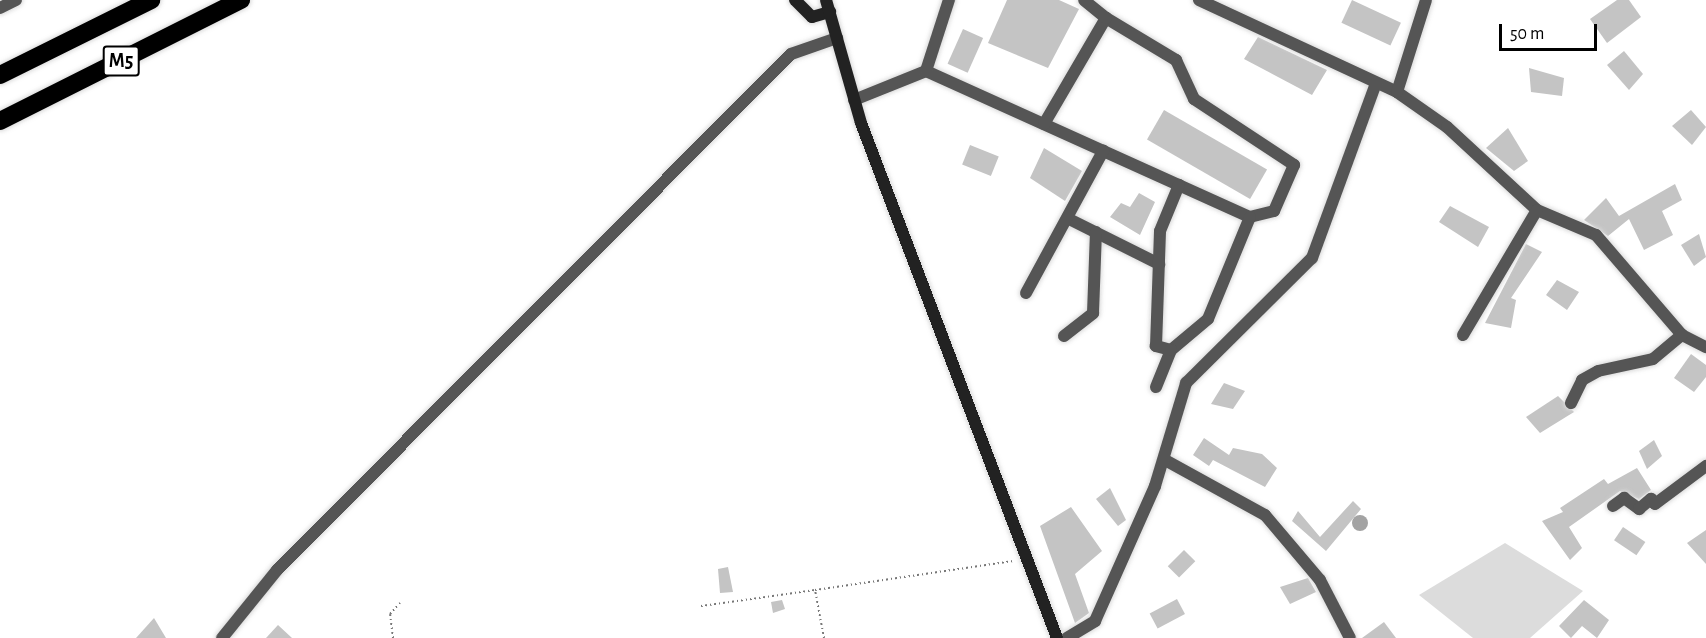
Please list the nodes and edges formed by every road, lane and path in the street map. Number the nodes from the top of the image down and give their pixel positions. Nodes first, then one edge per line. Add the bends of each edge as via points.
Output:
1 (16, 0) edge
2 (151, 0) edge
3 (241, 0) edge
4 (795, 0) edge
5 (949, 0) edge
6 (1084, 0) edge
7 (1198, 0) edge
8 (1426, 0) edge
9 (828, 4) edge
10 (0, 8) edge
11 (1106, 18) junction
12 (837, 38) junction
13 (926, 71) junction
14 (0, 75) edge
15 (1376, 83) junction
16 (1397, 92) junction
17 (854, 100) junction
18 (0, 121) edge
19 (1044, 124) junction
20 (1103, 151) junction
21 (1179, 185) junction
22 (1537, 210) junction
23 (1250, 217) junction
24 (1069, 219) junction
25 (1095, 232) junction
26 (1159, 264) junction
27 (1026, 293) dead end
28 (1463, 335) dead end
29 (1682, 335) junction
30 (1064, 336) dead end
31 (1706, 347) edge
32 (1172, 350) junction
33 (1156, 387) dead end
34 (1571, 403) dead end
35 (1165, 460) junction
36 (1706, 466) edge
37 (1613, 506) dead end
38 (1027, 558) junction
39 (815, 590) junction
40 (400, 603) dead end
41 (700, 606) dead end
42 (222, 638) edge
43 (393, 638) edge
44 (824, 638) edge
45 (1057, 638) edge
46 (1067, 638) edge
47 (1350, 638) edge

1 - 10 street
2 - 14 highway, M5
3 - 18 highway, M5
4 - 9 main road via 812,17
5 - 13 street
6 - 11 street
7 - 15 street
8 - 16 street
9 - 12 main road
11 - 19 street
11 - 23 street via 1176,60 1194,99 1294,165 1274,211
12 - 17 main road
12 - 42 street via 791,54 277,570
13 - 17 street
13 - 19 street
15 - 16 street
15 - 35 street via 1312,258 1186,383
16 - 22 street via 1447,128
17 - 38 main road
19 - 20 street
20 - 21 street
20 - 24 street
21 - 23 street
21 - 26 street via 1160,231
22 - 28 street
22 - 29 street via 1596,235
23 - 32 street via 1208,319
24 - 25 street
24 - 27 street
25 - 26 street
25 - 30 street via 1092,313
26 - 32 street via 1156,346
29 - 31 street
29 - 34 street via 1653,359 1598,371 1582,380
32 - 33 street
35 - 46 street via 1095,621
35 - 47 street via 1265,514 1320,580
36 - 37 street via 1655,504 1651,499 1639,509 1624,498
38 - 39 path via 954,573 895,575
38 - 45 main road
39 - 41 path
39 - 44 path
40 - 43 path via 390,614

